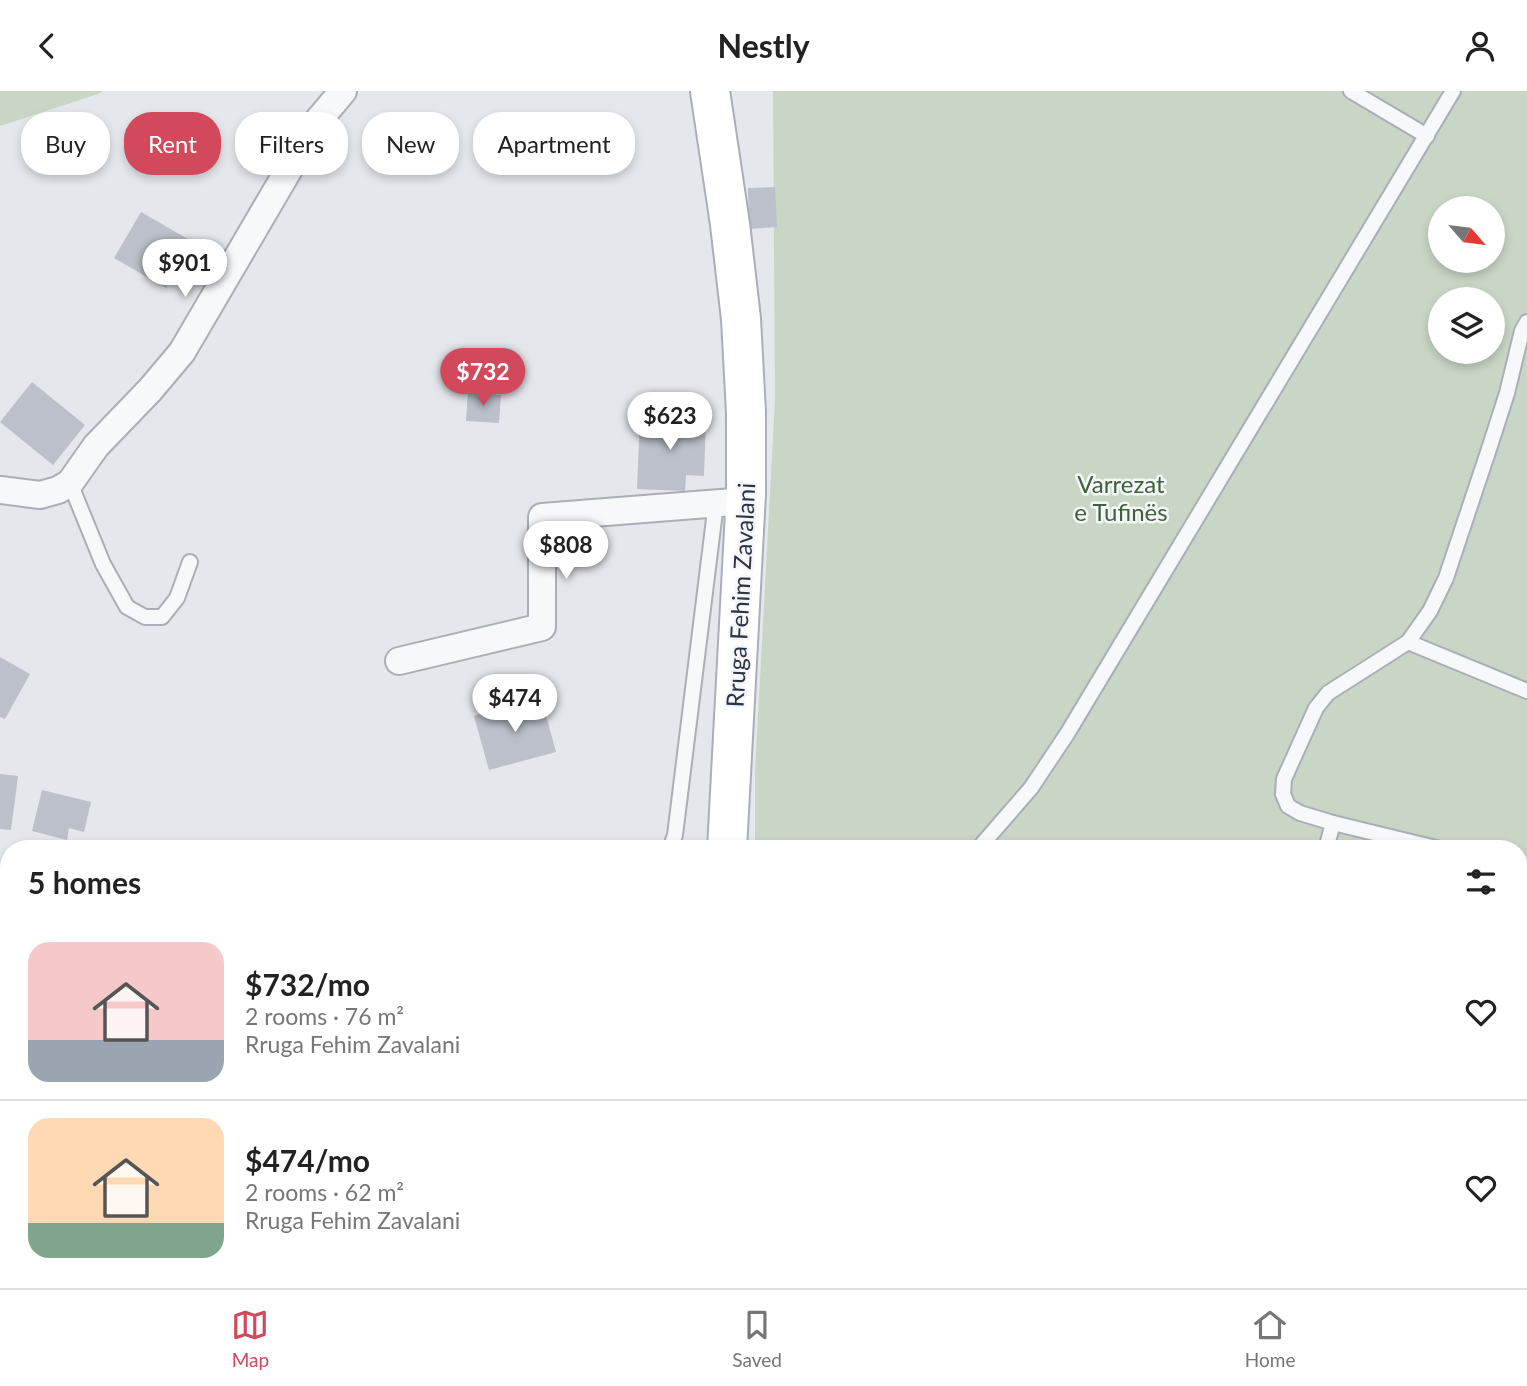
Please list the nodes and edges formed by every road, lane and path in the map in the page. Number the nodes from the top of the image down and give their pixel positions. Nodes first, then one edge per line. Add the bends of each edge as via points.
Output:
1 (344, 91) edge
2 (710, 91) edge
3 (1351, 91) edge
4 (1453, 91) edge
5 (1427, 136) junction
6 (1527, 322) edge
7 (70, 483) junction
8 (0, 490) edge
9 (731, 502) junction
10 (190, 562) dead end
11 (1409, 642) junction
12 (399, 661) dead end
13 (1527, 691) edge
14 (1332, 823) junction
15 (673, 840) edge
16 (727, 840) edge
17 (986, 840) edge
18 (1328, 840) edge
19 (1403, 840) edge

1 - 7 street via 316,124 182,352 96,446
2 - 9 street, Rruga Fehim Zavalani via 741,319 746,413
3 - 5 lane
4 - 5 lane
5 - 17 lane via 1067,734 1031,788
6 - 11 lane via 1446,578
7 - 8 street via 40,495
7 - 10 lane via 103,564 127,607 145,617 162,617 177,598
9 - 12 street via 542,517 542,627
9 - 15 lane
9 - 16 street, Rruga Fehim Zavalani
11 - 13 lane
11 - 14 lane via 1328,693 1316,708 1284,779 1288,806
14 - 18 lane
14 - 19 lane

